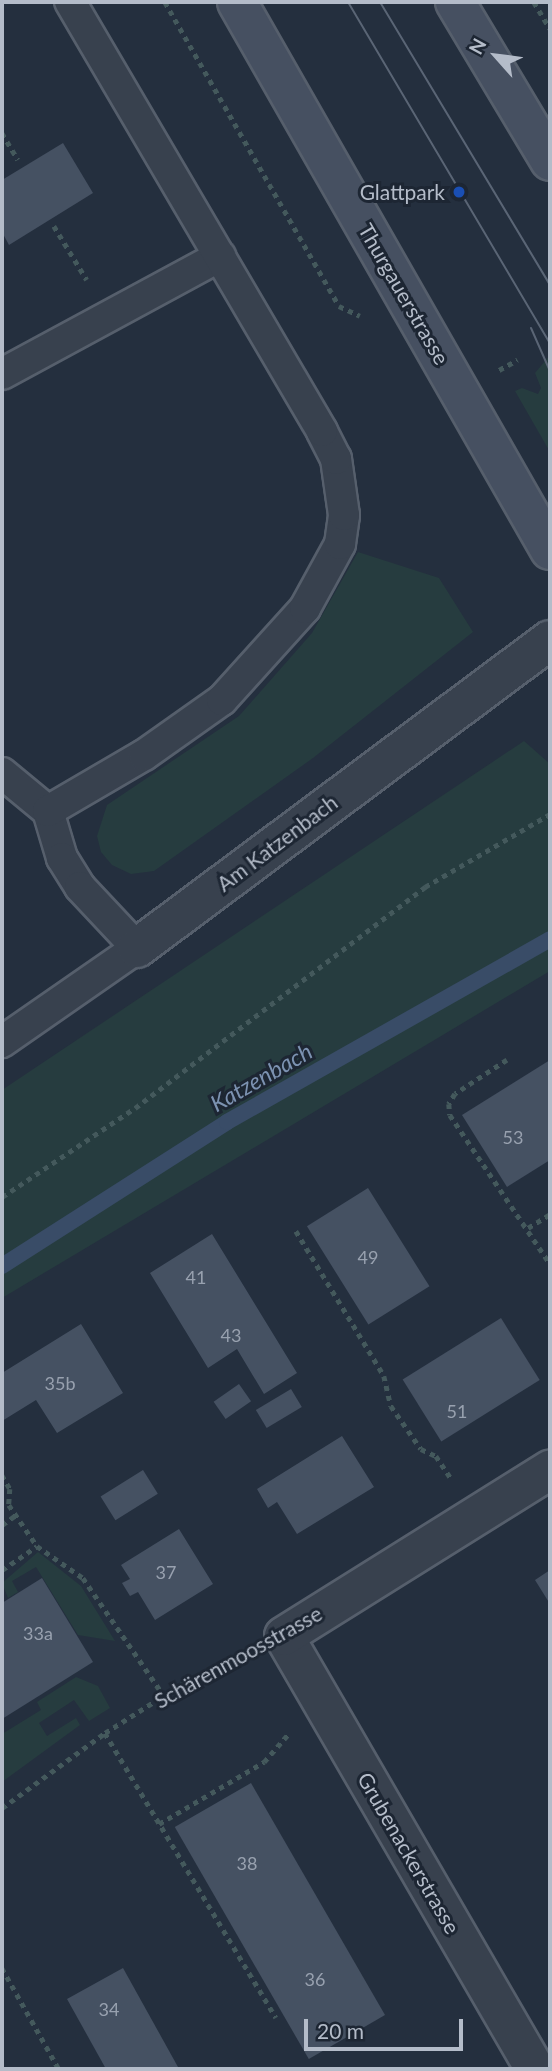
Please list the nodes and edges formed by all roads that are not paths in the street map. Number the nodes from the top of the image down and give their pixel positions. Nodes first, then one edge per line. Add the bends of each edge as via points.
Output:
1 (71, 2) edge
2 (237, 2) edge
3 (455, 2) edge
4 (550, 161) edge
5 (220, 256) junction
6 (2, 374) edge
7 (550, 550) edge
8 (550, 640) edge
9 (2, 773) edge
10 (48, 811) junction
11 (137, 948) junction
12 (2, 1042) edge
13 (550, 1470) edge
14 (284, 1636) joint
15 (535, 2069) edge

1 - 5 lane
2 - 7 main road, Thurgauerstrasse
3 - 4 main road
5 - 6 lane
5 - 10 lane via 336,459 343,487 340,544 304,608 222,700 144,755
8 - 11 street, Am Katzenbach
9 - 10 lane
10 - 11 lane via 62,858 80,887
11 - 12 lane, Am Katzenbach
13 - 14 street, Schärenmoosstrasse
14 - 15 street, Grubenackerstrasse

